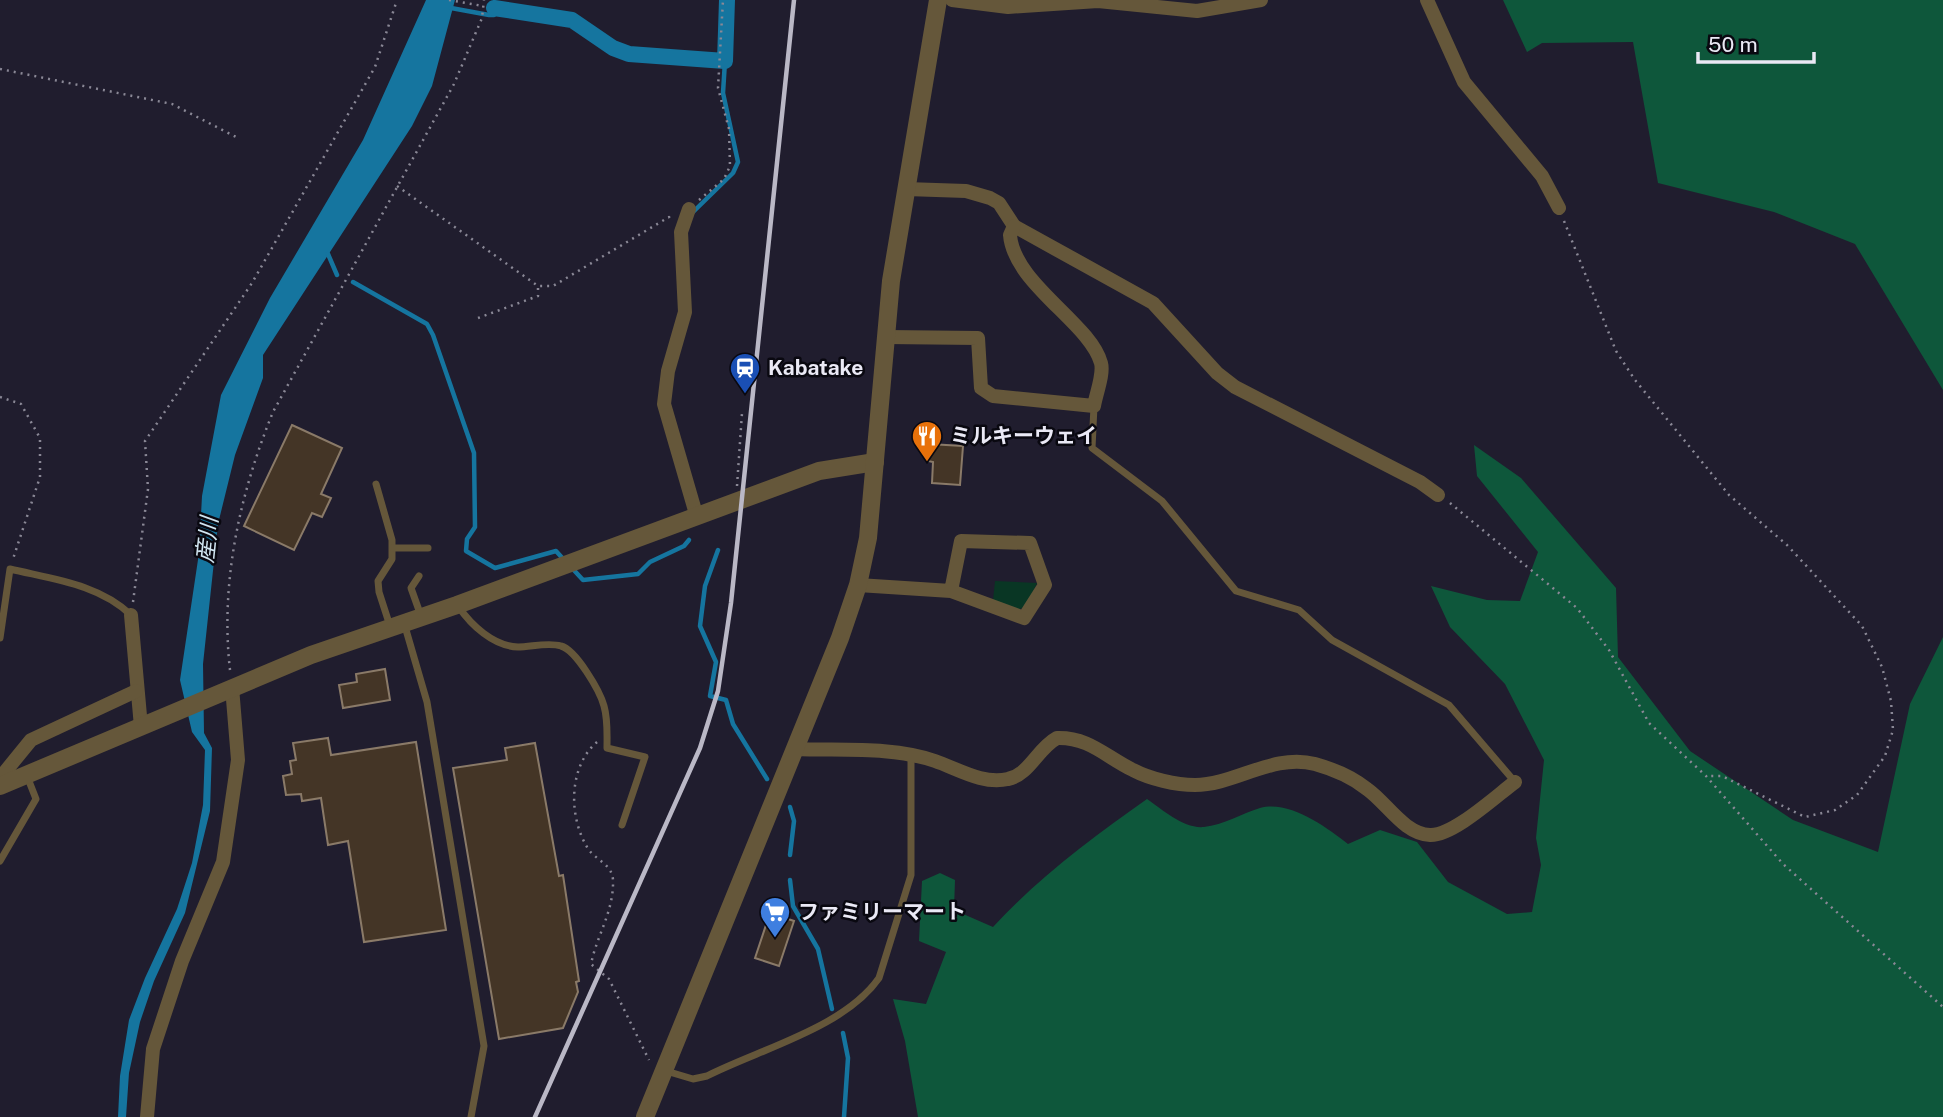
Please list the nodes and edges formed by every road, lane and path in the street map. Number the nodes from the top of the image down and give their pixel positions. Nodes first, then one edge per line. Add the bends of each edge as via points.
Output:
1 (397, 0) edge
2 (449, 0) edge
3 (484, 0) edge
4 (723, 0) edge
5 (938, 0) edge
6 (952, 0) edge
7 (1261, 0) edge
8 (1427, 0) edge
9 (1165, 4) edge
10 (483, 6) junction
11 (0, 69) edge
12 (238, 138) dead end
13 (397, 186) junction
14 (906, 189) junction
15 (1559, 208) joint
16 (689, 209) joint
17 (673, 224) dead end
18 (1014, 226) junction
19 (538, 286) junction
20 (478, 318) dead end
21 (886, 337) junction
22 (0, 397) edge
23 (1094, 406) junction
24 (742, 413) dead end
25 (874, 462) junction
26 (376, 484) dead end
27 (737, 485) dead end
28 (1438, 495) joint
29 (696, 514) junction
30 (393, 548) junction
31 (428, 548) dead end
32 (10, 569) junction
33 (419, 576) dead end
34 (858, 585) junction
35 (951, 591) junction
36 (457, 605) junction
37 (131, 615) junction
38 (421, 617) junction
39 (397, 625) junction
40 (0, 638) edge
41 (228, 689) junction
42 (136, 691) junction
43 (144, 725) junction
44 (607, 733) junction
45 (795, 749) junction
46 (911, 754) junction
47 (27, 775) junction
48 (1706, 776) junction
49 (0, 778) edge
50 (1515, 782) joint
51 (0, 786) edge
52 (622, 825) dead end
53 (0, 861) edge
54 (1943, 1007) edge
55 (663, 1069) junction
56 (147, 1117) edge
57 (471, 1117) edge
58 (645, 1117) edge

1 - 37 path via 375,67 252,283 145,441 148,489
2 - 10 path
3 - 10 path
4 - 16 path via 718,88 729,129 730,166 724,178
5 - 14 street
6 - 9 street via 1008,7 1098,1
7 - 9 street via 1197,11
8 - 15 street via 1464,82 1542,176
10 - 13 path via 454,84
11 - 12 path via 172,104
13 - 19 path
13 - 41 path via 274,412 254,463 242,503 228,604
14 - 18 street via 979,193 999,203
14 - 21 street
15 - 48 path via 1616,351 1634,380 1730,495 1787,545 1862,626 1888,690 1893,730 1885,756 1857,795 1835,810 1805,817 1722,776
16 - 29 street via 681,232 685,312 664,404
17 - 19 path via 669,217 553,286
18 - 23 street via 1010,235 1016,256 1089,342 1101,364
18 - 28 street via 1153,303 1235,387
19 - 20 path via 538,296
21 - 23 street via 978,338 981,388 993,396
21 - 25 street
22 - 32 path via 21,404 40,438 40,477
23 - 50 lane via 1092,448 1161,501 1236,591 1298,610 1332,640 1449,705
24 - 27 path
25 - 29 street via 827,469
25 - 34 street via 868,538
26 - 30 lane
28 - 48 path via 1577,608 1609,650 1649,723
29 - 36 street
30 - 31 lane
30 - 39 lane via 392,559 378,581
32 - 37 lane via 100,592
32 - 40 lane
33 - 38 lane via 411,588
34 - 35 street
34 - 45 street
35 - 35 street via 1024,618 1045,585 1030,543 961,541
36 - 38 street
36 - 44 lane via 470,624 515,647 561,646 575,654 603,702
37 - 42 street
38 - 39 street
39 - 41 street
39 - 57 lane via 427,702 484,1046
41 - 43 street
41 - 56 street via 238,760 223,862 182,961 153,1049
42 - 43 street
42 - 49 street via 31,740
43 - 47 street
44 - 52 lane via 607,748 645,757
44 - 55 path via 583,754 574,783 587,848 613,877 607,924 591,964 609,979 646,1057
45 - 46 street
45 - 55 street
46 - 50 street via 978,778 1006,780 1022,772 1057,738 1081,739 1133,771 1196,785 1286,762 1313,763 1350,777 1408,827 1428,835 1449,830
46 - 55 lane via 911,876 872,988 832,1020 707,1076 693,1079
47 - 51 street
47 - 53 lane via 36,799
48 - 54 path via 1783,864
55 - 58 street

